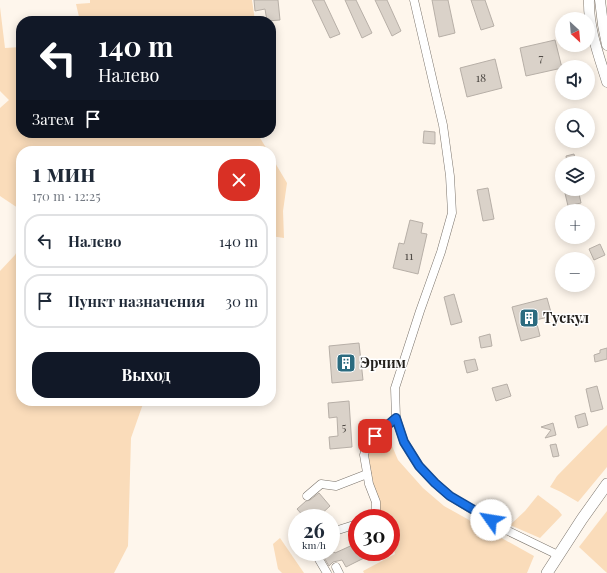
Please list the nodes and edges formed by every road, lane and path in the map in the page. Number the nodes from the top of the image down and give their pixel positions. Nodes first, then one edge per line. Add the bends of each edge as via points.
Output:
1 (414, 0) edge
2 (589, 0) edge
3 (600, 0) edge
4 (590, 12) edge
5 (595, 19) edge
6 (605, 25) edge
7 (595, 38) edge
8 (607, 45) edge
9 (607, 82) edge
10 (396, 418) junction
11 (367, 474) junction
12 (607, 484) edge
13 (307, 496) dead end
14 (376, 509) edge
15 (558, 555) junction
16 (320, 561) edge
17 (327, 573) edge
18 (547, 573) edge

1 - 10 street via 443,125 452,213 395,388
2 - 4 street
3 - 6 street
5 - 6 street
6 - 8 street
7 - 9 street
10 - 11 street via 368,441 364,455
10 - 15 street via 404,442 419,466 450,496 502,528
11 - 13 street via 336,486 321,484
11 - 14 street
12 - 15 main road
15 - 18 main road
16 - 17 street

